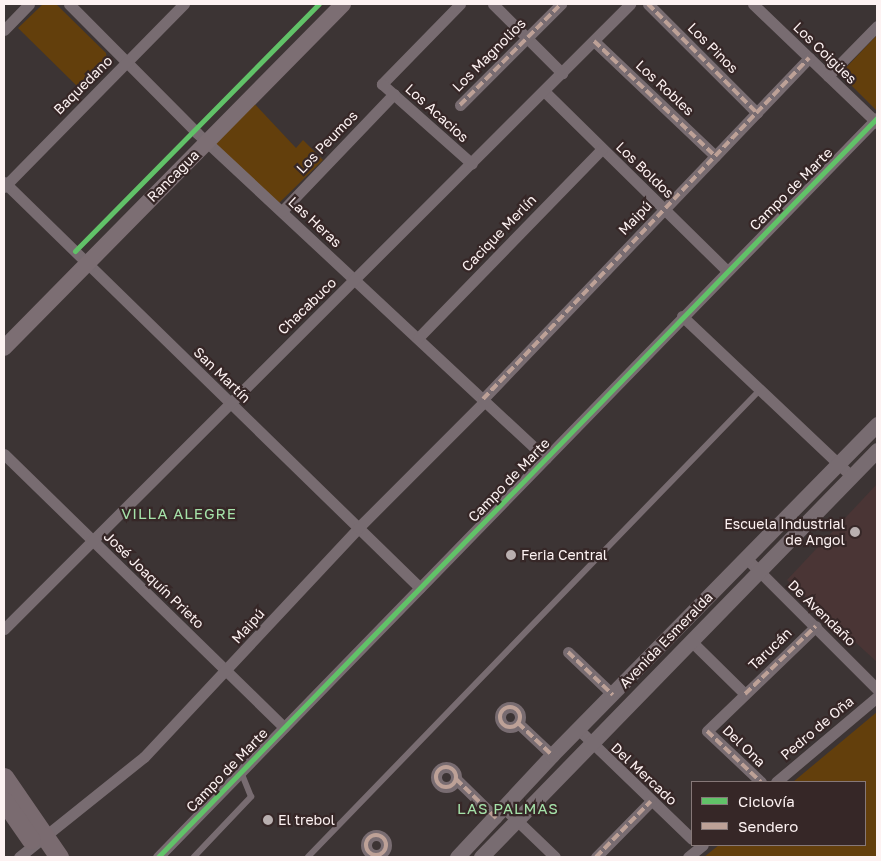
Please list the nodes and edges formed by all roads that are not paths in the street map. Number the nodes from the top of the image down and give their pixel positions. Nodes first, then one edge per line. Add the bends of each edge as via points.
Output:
1 (29, 4) edge
2 (69, 4) edge
3 (184, 4) edge
4 (343, 4) edge
5 (460, 4) edge
6 (493, 4) edge
7 (561, 4) edge
8 (630, 4) edge
9 (648, 4) edge
10 (753, 4) edge
11 (877, 26) edge
12 (4, 30) edge
13 (528, 38) junction
14 (594, 42) junction
15 (809, 58) junction
16 (127, 62) junction
17 (562, 73) junction
18 (828, 76) junction
19 (544, 91) junction
20 (394, 94) junction
21 (460, 105) dead end
22 (757, 113) junction
23 (876, 121) edge
24 (207, 142) junction
25 (602, 149) junction
26 (715, 156) junction
27 (472, 164) junction
28 (4, 184) edge
29 (664, 209) junction
30 (282, 211) junction
31 (87, 264) junction
32 (727, 271) junction
33 (355, 280) junction
34 (682, 316) junction
35 (418, 338) junction
36 (4, 348) edge
37 (760, 390) junction
38 (484, 400) junction
39 (230, 402) junction
40 (877, 424) edge
41 (877, 450) edge
42 (4, 454) edge
43 (546, 458) junction
44 (838, 465) junction
45 (852, 477) junction
46 (358, 528) junction
47 (91, 540) junction
48 (746, 558) junction
49 (759, 575) junction
50 (420, 588) junction
51 (687, 619) junction
52 (816, 626) junction
53 (4, 630) edge
54 (697, 638) junction
55 (667, 639) junction
56 (568, 652) dead end
57 (681, 654) junction
58 (227, 671) junction
59 (877, 689) edge
60 (613, 694) junction
61 (745, 694) junction
62 (877, 697) edge
63 (518, 723) dead end
64 (284, 727) junction
65 (578, 729) junction
66 (707, 731) joint
67 (592, 744) junction
68 (552, 755) junction
69 (241, 772) junction
70 (4, 777) edge
71 (456, 779) dead end
72 (759, 781) edge
73 (777, 781) edge
74 (4, 801) edge
75 (651, 801) junction
76 (501, 813) junction
77 (517, 820) junction
78 (691, 837) edge
79 (40, 846) edge
80 (697, 846) edge
81 (19, 857) edge
82 (59, 857) edge
83 (158, 857) edge
84 (194, 857) edge
85 (308, 857) edge
86 (457, 857) edge
87 (481, 857) edge
88 (555, 857) edge
89 (596, 857) edge
90 (688, 857) edge

1 - 12 street
2 - 16 street, Las Heras
3 - 16 street, Baquedano
4 - 24 main road, Rancagua
5 - 20 street, Los Acacios via 382,84
6 - 13 street
7 - 13 street, Los Magnolios
8 - 14 street, Chacabuco
9 - 22 street, Los Pinos
10 - 15 street, Los Coigües
11 - 18 street
13 - 17 street
13 - 21 street, Los Magnolios
14 - 17 street, Chacabuco
14 - 26 street, Los Robles
15 - 18 street, Los Coigües
15 - 22 street, Maipú
16 - 24 street, Las Heras
16 - 28 street, Baquedano
17 - 19 street, Chacabuco
18 - 23 street, Los Coigües
19 - 25 street, Los Boldos
19 - 27 street, Chacabuco
20 - 27 street, Los Acacios
20 - 30 street, Los Peumos
22 - 26 street, Maipú
23 - 32 street, Campo de Marte
24 - 30 street, Las Heras
24 - 31 main road, Rancagua
25 - 29 street, Los Boldos
25 - 35 street, Cacique Merlín
26 - 29 street, Maipú
27 - 33 street, Chacabuco
28 - 31 street, San Martín
29 - 32 street, Los Boldos
29 - 38 street, Maipú
30 - 33 street, Las Heras
31 - 36 main road, Rancagua
31 - 39 street, San Martín
32 - 34 street, Campo de Marte
33 - 35 street, Las Heras
33 - 39 street, Chacabuco
34 - 37 street
34 - 43 street, Campo de Marte
35 - 38 street, Las Heras
37 - 44 street
37 - 85 lane
38 - 43 street, Las Heras
38 - 46 street, Maipú
39 - 46 street, San Martín
39 - 47 street, Chacabuco
40 - 44 street, Avenida Esmeralda
41 - 45 street, Avenida Esmeralda
42 - 47 street, José Joaquín Prieto
43 - 50 street, Campo de Marte
44 - 45 street
44 - 48 street, Avenida Esmeralda
45 - 49 street, Avenida Esmeralda
46 - 50 street, San Martín
46 - 58 street, Maipú
47 - 53 street, Chacabuco
47 - 58 street, José Joaquín Prieto
48 - 49 street, De Avendaño
48 - 51 street, Avenida Esmeralda
49 - 52 street, De Avendaño
49 - 54 street, Avenida Esmeralda
50 - 64 street, Campo de Marte
51 - 54 street
51 - 55 street, Avenida Esmeralda
52 - 59 street, De Avendaño
52 - 61 street, Tarucán
54 - 57 street, Avenida Esmeralda
54 - 61 street
55 - 57 street
55 - 60 street, Avenida Esmeralda
56 - 60 street
57 - 67 street, Avenida Esmeralda
58 - 64 street, José Joaquín Prieto
58 - 79 street, Maipú via 144,756
60 - 65 street, Avenida Esmeralda
61 - 66 street, Tarucán
62 - 73 street, Pedro de Oña
63 - 68 street
64 - 69 street, Campo de Marte
65 - 67 street, Del Mercado
65 - 68 street, Avenida Esmeralda
66 - 72 street, Del Ona
67 - 75 street, Del Mercado
67 - 77 street, Avenida Esmeralda
68 - 76 street, Avenida Esmeralda
69 - 83 street, Campo de Marte
69 - 84 lane via 251,797
70 - 79 main road
71 - 76 street
74 - 79 main road
75 - 78 street, Del Mercado
75 - 89 street
76 - 77 street
76 - 86 street, Avenida Esmeralda
77 - 87 street, Avenida Esmeralda
77 - 88 street
79 - 81 street, Maipú
79 - 82 main road
80 - 90 street

